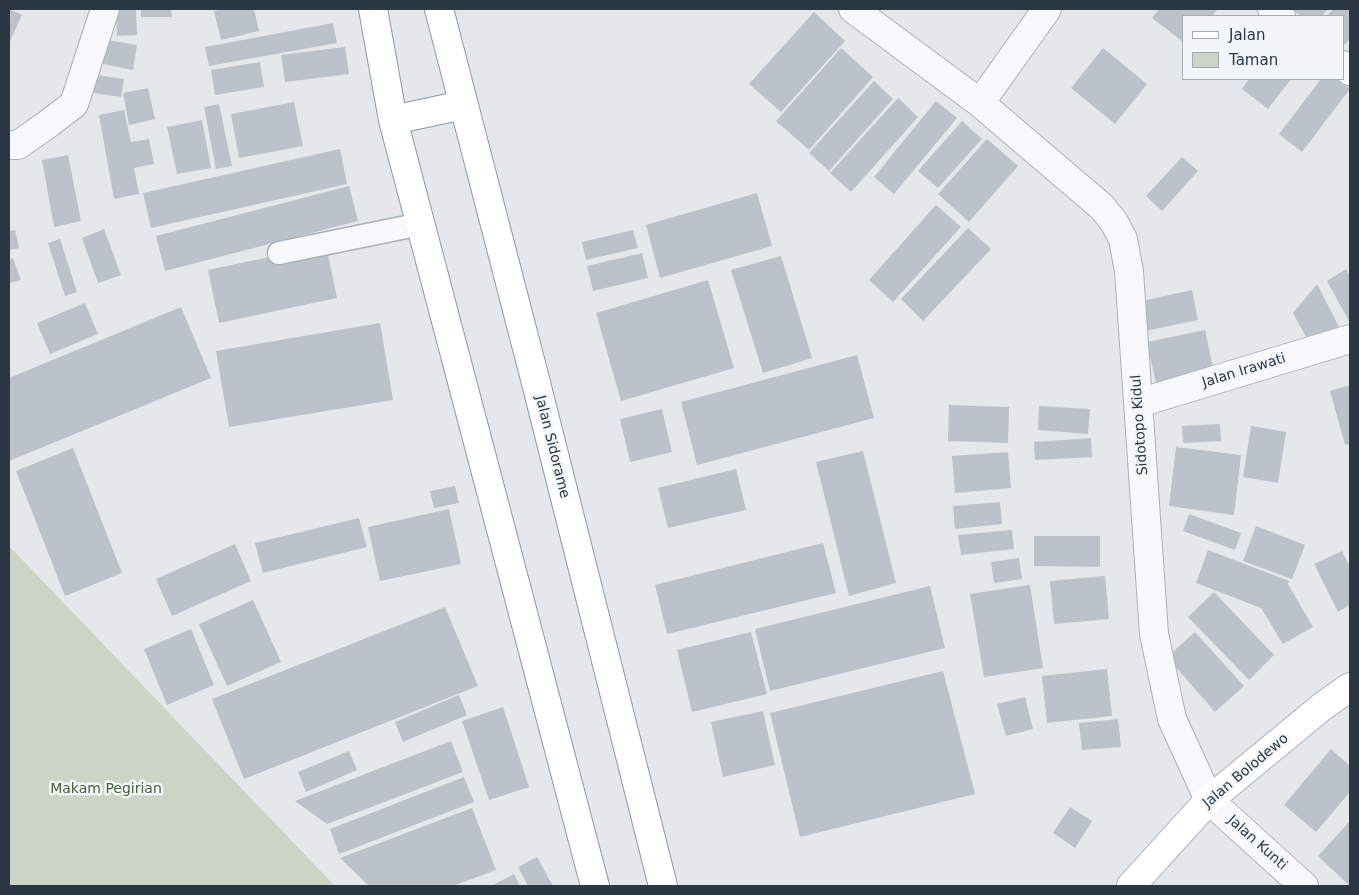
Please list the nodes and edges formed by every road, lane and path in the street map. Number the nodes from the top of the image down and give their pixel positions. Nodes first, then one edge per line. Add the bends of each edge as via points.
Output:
1 (104, 9) edge
2 (373, 9) edge
3 (439, 9) edge
4 (853, 9) edge
5 (1047, 9) edge
6 (980, 103) junction
7 (463, 105) junction
8 (393, 120) junction
9 (9, 145) edge
10 (421, 224) junction
11 (279, 253) dead end
12 (1350, 338) edge
13 (1139, 403) junction
14 (1350, 688) edge
15 (1209, 800) junction
16 (595, 886) edge
17 (663, 886) edge
18 (1131, 886) edge
19 (1304, 886) edge

1 - 9 street via 74,104 18,145
2 - 8 main road
3 - 7 main road, Jalan Sidorame
4 - 6 street, Sidotopo Kidul
5 - 6 street
6 - 13 street, Sidotopo Kidul via 1102,207 1114,222 1124,245 1129,271
7 - 8 main road
7 - 17 main road, Jalan Sidorame
8 - 10 main road
10 - 11 lane
10 - 16 main road
12 - 13 street, Jalan Irawati
13 - 15 street, Sidotopo Kidul via 1154,634 1172,719
14 - 15 main road, Jalan Bolodewo via 1323,706
15 - 18 main road, Jalan Bolodewo
15 - 19 street, Jalan Kunti

